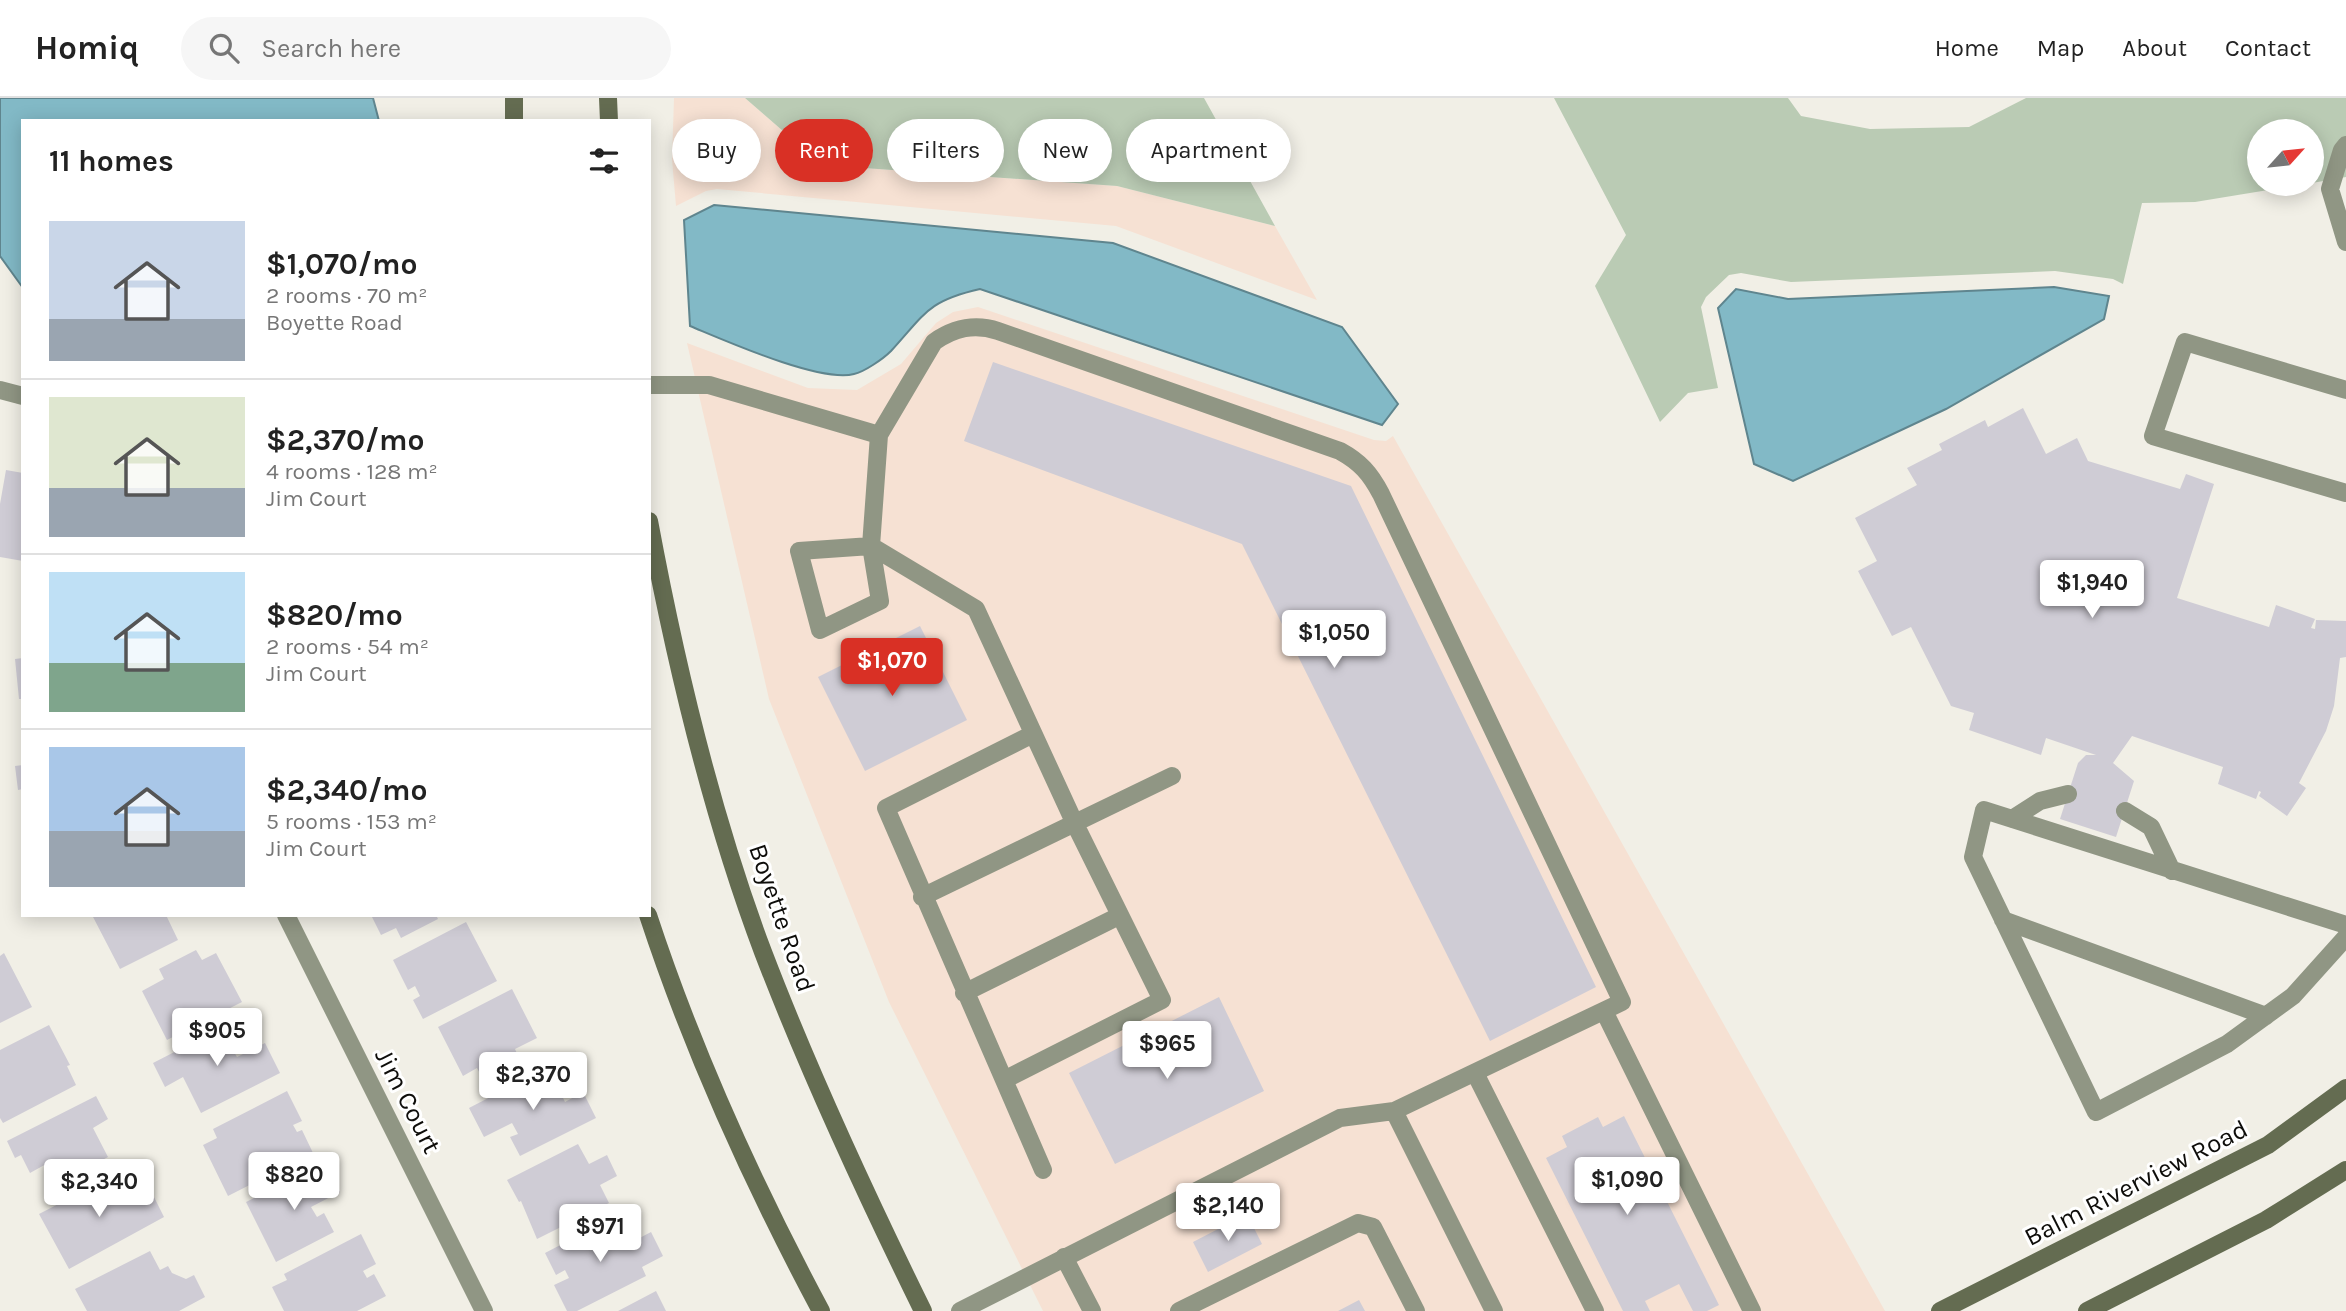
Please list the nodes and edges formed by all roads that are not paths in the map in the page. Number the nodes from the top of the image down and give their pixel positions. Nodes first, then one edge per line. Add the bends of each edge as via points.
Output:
1 (514, 98) edge
2 (608, 98) edge
3 (514, 119) edge
4 (609, 119) edge
5 (2346, 145) edge
6 (2346, 242) edge
7 (651, 385) edge
8 (0, 390) edge
9 (2346, 390) edge
10 (21, 395) edge
11 (879, 435) junction
12 (2346, 494) edge
13 (651, 530) edge
14 (871, 547) junction
15 (1033, 734) junction
16 (1172, 776) dead end
17 (2068, 794) dead end
18 (2124, 811) dead end
19 (2012, 819) junction
20 (1075, 824) junction
21 (2172, 871) junction
22 (922, 897) junction
23 (1119, 916) junction
24 (287, 917) edge
25 (649, 917) edge
26 (2003, 920) junction
27 (2346, 925) edge
28 (2346, 937) edge
29 (964, 993) junction
30 (1604, 1011) junction
31 (2266, 1016) junction
32 (1475, 1073) junction
33 (1003, 1080) junction
34 (2346, 1088) edge
35 (1394, 1111) junction
36 (1043, 1170) dead end
37 (2346, 1170) edge
38 (1064, 1257) junction
39 (484, 1311) edge
40 (821, 1311) edge
41 (923, 1311) edge
42 (960, 1311) edge
43 (1092, 1311) edge
44 (1179, 1311) edge
45 (1416, 1311) edge
46 (1494, 1311) edge
47 (1595, 1311) edge
48 (1752, 1311) edge
49 (1940, 1311) edge
50 (2087, 1311) edge

1 - 3 main road
2 - 4 main road
5 - 6 street via 2330,189
7 - 11 street via 709,385
8 - 10 street
9 - 12 street via 2185,342 2153,436
11 - 14 street
11 - 30 street via 934,342 971,326 998,331 1357,460 1381,494 1622,1002
13 - 41 main road, Boyette Road via 688,705 762,949 849,1159
14 - 14 street via 799,551 820,630 880,601
14 - 15 street via 976,609
15 - 20 street
15 - 22 street via 886,808
16 - 20 street
17 - 19 street via 2040,801
18 - 21 street via 2151,827
19 - 21 street
19 - 26 street via 1984,810 1973,857
20 - 22 street
20 - 23 street
21 - 27 street
22 - 29 street
23 - 29 street
23 - 33 street via 1162,1000
24 - 39 street, Jim Court
25 - 40 main road via 673,991 729,1124
26 - 31 street
26 - 31 street via 2095,1112 2227,1044
28 - 31 street via 2292,996
29 - 33 street
30 - 32 street
30 - 48 street
32 - 35 street
32 - 47 street
33 - 36 street
34 - 49 main road, Balm Riverview Road via 2269,1145
35 - 38 street via 1340,1118
35 - 46 street
37 - 50 main road via 2266,1220
38 - 42 street
38 - 43 street
44 - 45 street via 1358,1223 1373,1227

